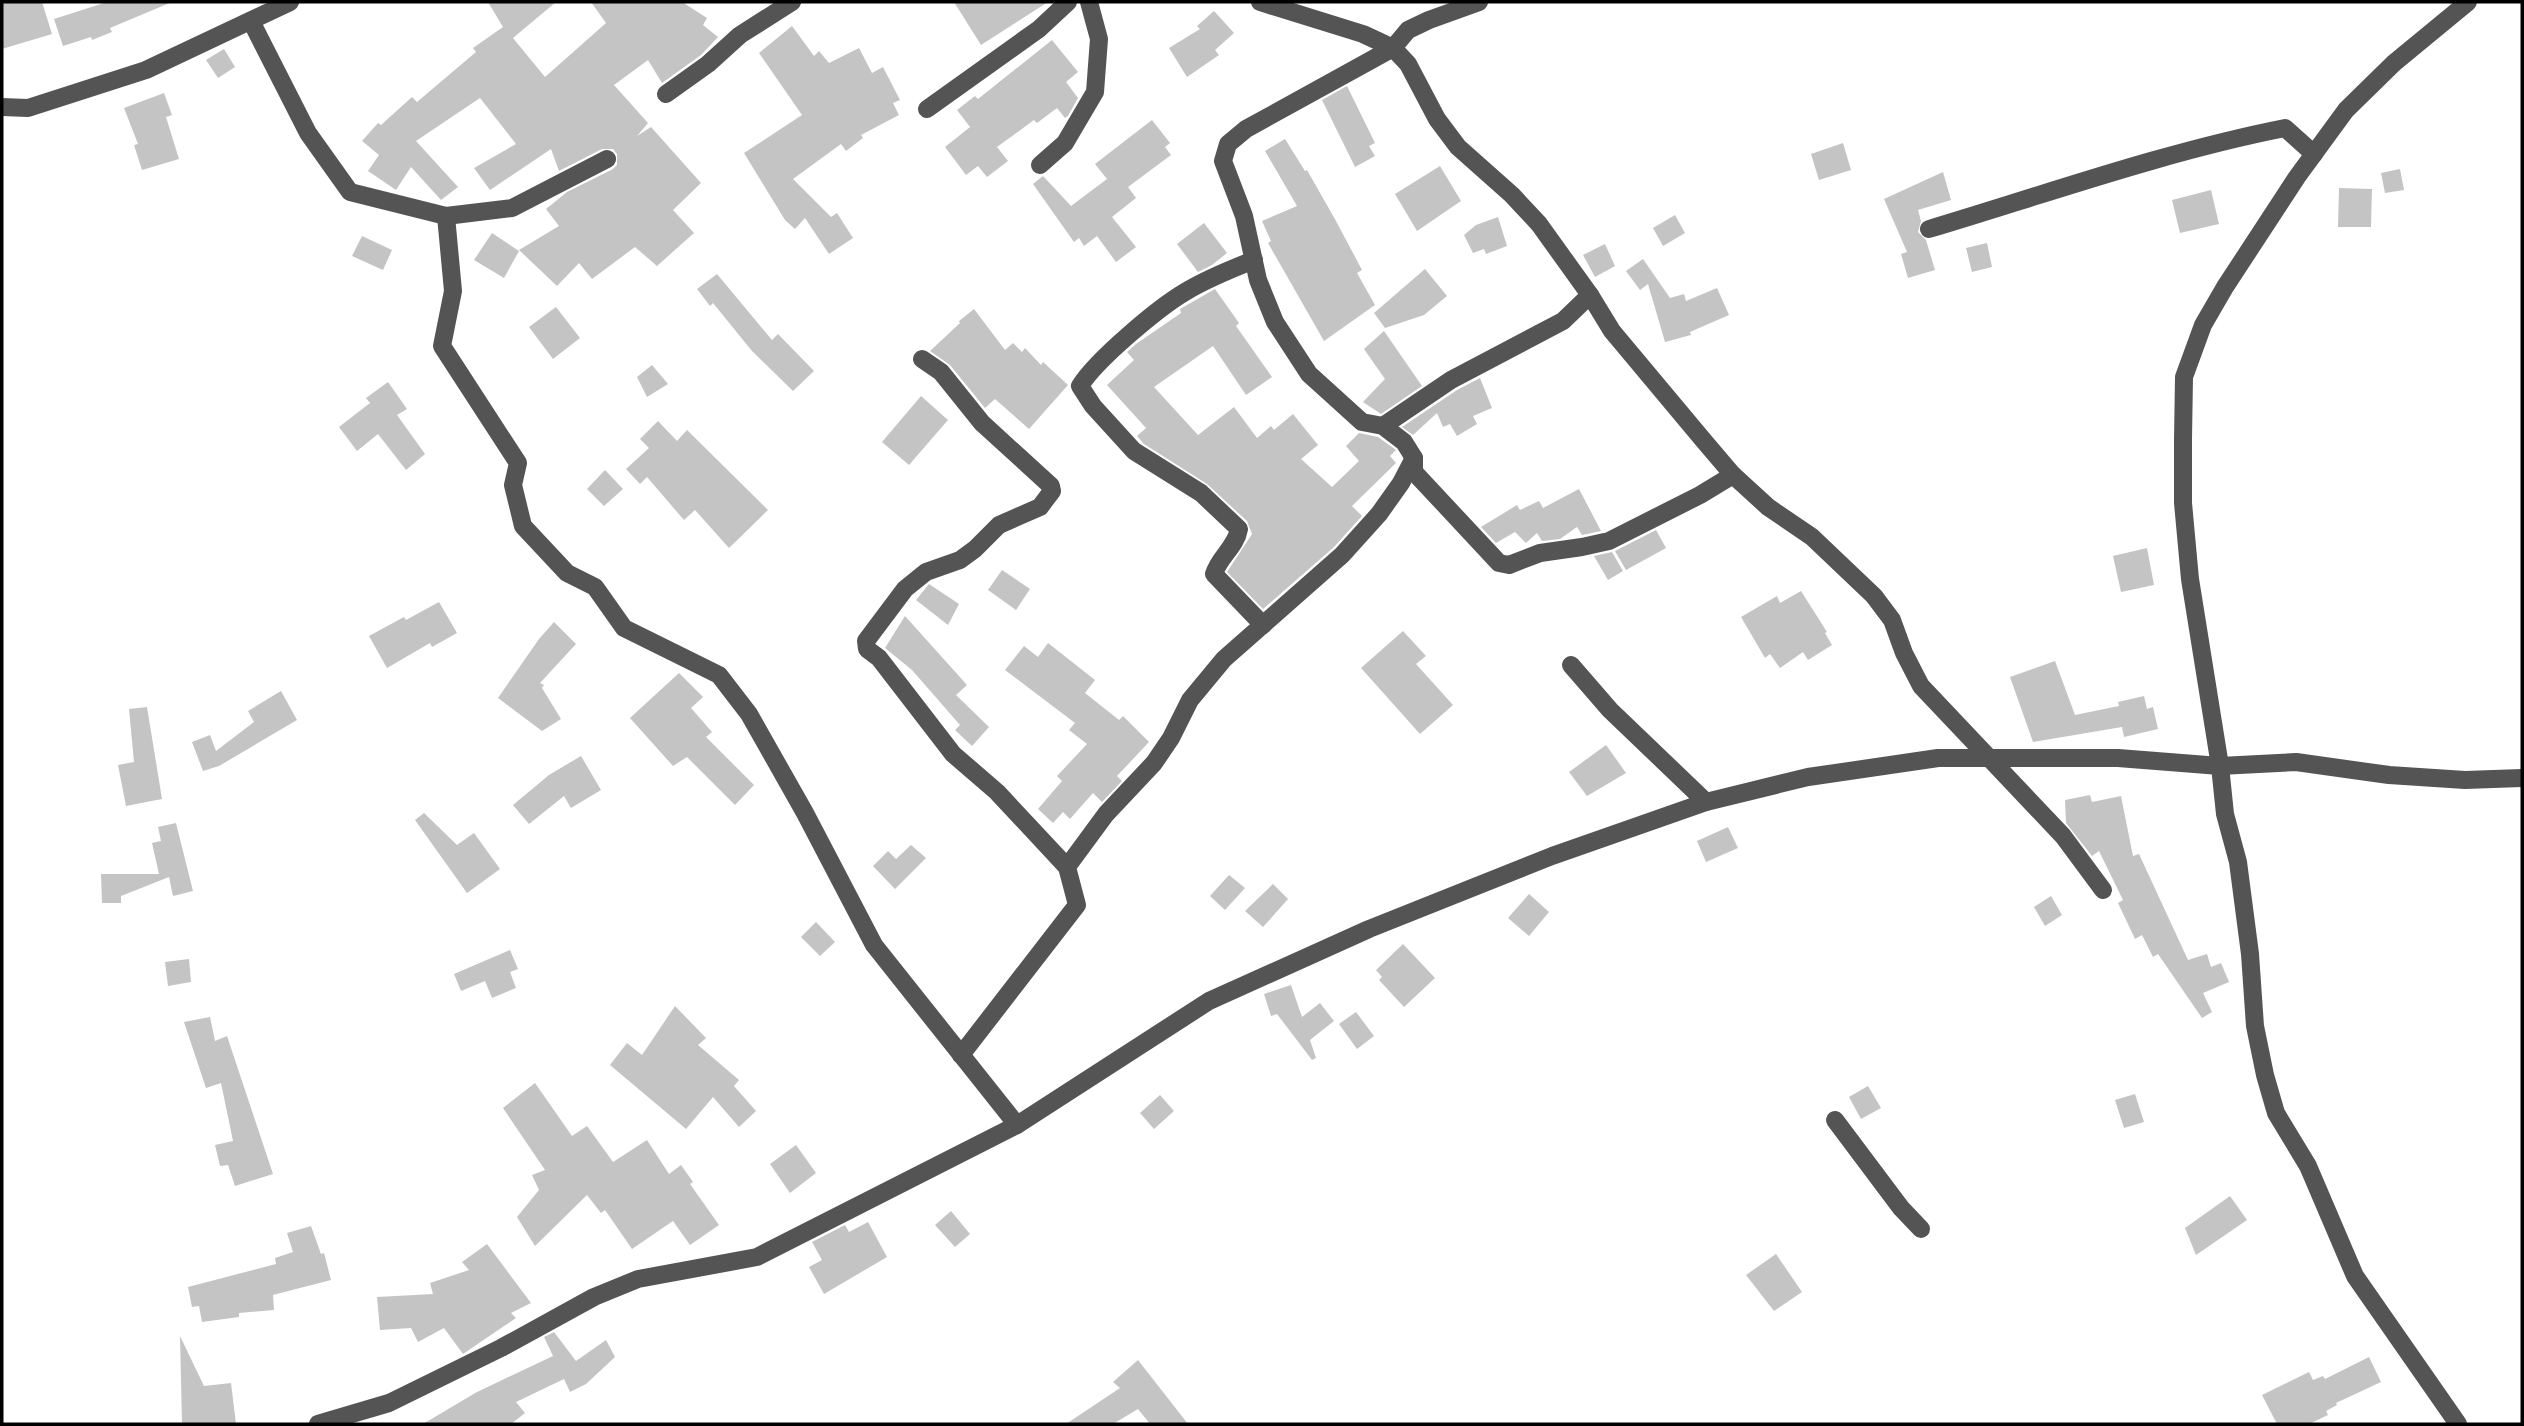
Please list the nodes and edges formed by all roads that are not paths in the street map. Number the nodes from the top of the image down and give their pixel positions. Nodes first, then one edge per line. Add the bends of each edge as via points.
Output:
1 (290, 2) edge
2 (792, 2) edge
3 (1068, 2) edge
4 (1089, 2) edge
5 (1260, 2) edge
6 (1479, 2) edge
7 (2468, 2) edge
8 (251, 22) junction
9 (1394, 48) junction
10 (666, 94) dead end
11 (2, 107) edge
12 (927, 109) dead end
13 (2314, 154) junction
14 (607, 159) dead end
15 (1040, 165) dead end
16 (446, 216) junction
17 (1928, 229) dead end
18 (1254, 260) junction
19 (1590, 295) junction
20 (922, 359) dead end
21 (1383, 426) junction
22 (1414, 458) junction
23 (1733, 475) junction
24 (1263, 625) junction
25 (1571, 665) dead end
26 (1990, 757) junction
27 (2220, 766) junction
28 (2522, 778) edge
29 (1706, 802) junction
30 (1067, 867) junction
31 (2102, 890) dead end
32 (961, 1055) junction
33 (1835, 1120) dead end
34 (1017, 1125) junction
35 (1921, 1229) dead end
36 (318, 1424) edge
37 (2458, 1424) edge

1 - 8 street
2 - 10 street via 740,35
3 - 12 street via 1039,29
4 - 15 street via 1100,39 1095,92 1065,143
5 - 9 street
6 - 9 street via 1408,30
7 - 13 street via 2346,110
8 - 11 street via 146,71 27,108
8 - 16 street via 308,133 350,192
9 - 18 street via 1246,129 1228,144 1223,161 1244,216
9 - 19 street via 1458,147 1539,224
13 - 17 street via 2285,128 2115,172
13 - 27 street via 2203,325 2185,377 2183,503
14 - 16 street via 512,208
16 - 32 street via 453,291 442,346 518,463 513,485 523,526 567,573 595,587 624,628 719,675 749,714 874,945
18 - 21 street via 1275,321 1309,374 1362,422
18 - 24 street via 1184,292 1115,349 1080,386 1134,451 1201,493 1239,529 1214,574
19 - 21 street via 1563,321 1451,380
19 - 23 street via 1612,331
20 - 30 street via 941,372 982,423 1052,491 1040,507 999,525 960,560 926,572 905,589 866,641 867,649 879,658 953,754 997,792
21 - 22 street via 1404,442
22 - 23 street via 1414,472 1436,498 1499,563 1509,565 1540,553 1609,541
22 - 24 street via 1380,514 1342,555
23 - 26 street via 1768,507 1812,537 1874,596 1892,620 1921,686
24 - 30 street via 1224,659 1190,700 1154,763 1106,814
25 - 29 street via 1610,710
26 - 27 street via 2118,758
26 - 29 street via 1874,766
26 - 31 street via 2063,836
27 - 28 street via 2296,762 2389,775
27 - 37 street via 2225,814 2238,862 2255,1026 2276,1113 2308,1166 2355,1276
29 - 34 street via 1539,860 1209,1001
30 - 32 street via 1077,905
32 - 34 street
33 - 35 street
34 - 36 street via 757,1257 638,1279 594,1297 389,1404

